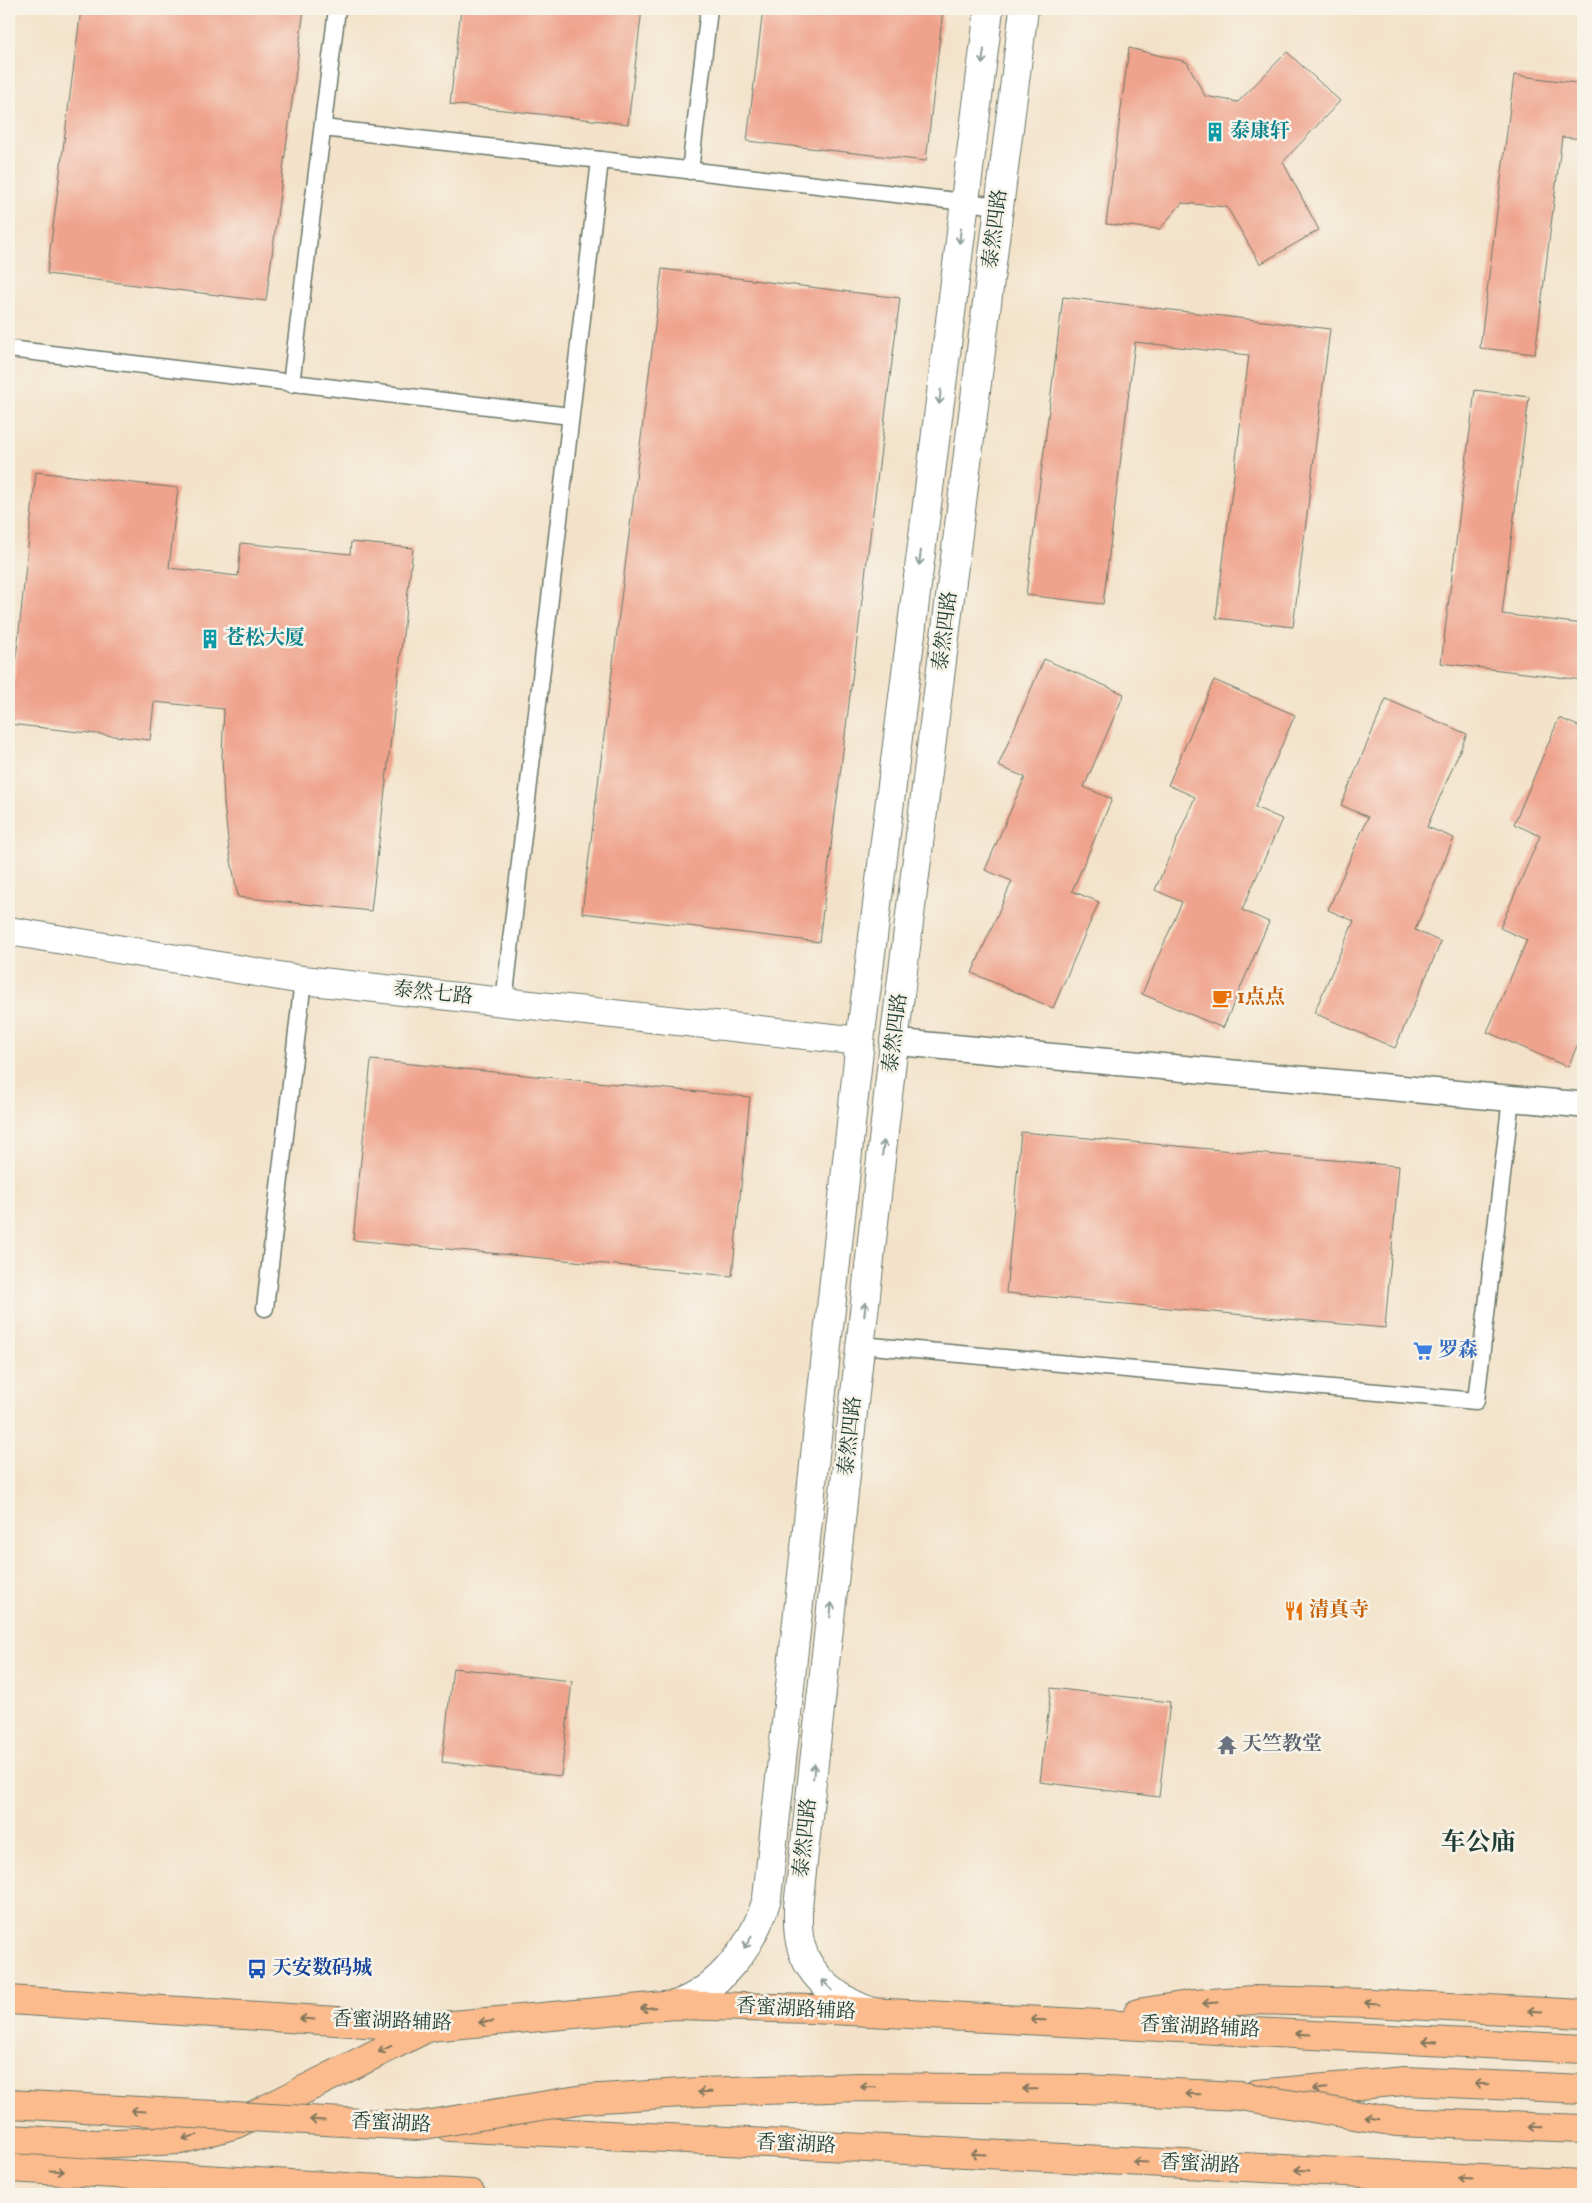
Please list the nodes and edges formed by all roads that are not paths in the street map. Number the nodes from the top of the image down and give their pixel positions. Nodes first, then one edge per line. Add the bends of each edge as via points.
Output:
1 (337, 9) edge
2 (709, 9) edge
3 (989, 9) edge
4 (1024, 9) edge
5 (322, 128) junction
6 (600, 160) junction
7 (690, 171) junction
8 (964, 203) junction
9 (999, 206) junction
10 (9, 349) edge
11 (291, 384) junction
12 (570, 416) junction
13 (9, 931) edge
14 (303, 980) junction
15 (504, 1002) junction
16 (860, 1040) junction
17 (894, 1042) junction
18 (1511, 1098) junction
19 (1583, 1104) edge
20 (266, 1308) dead end
21 (861, 1345) junction
22 (9, 2000) edge
23 (675, 2005) junction
24 (885, 2014) junction
25 (1583, 2014) edge
26 (1087, 2022) junction
27 (429, 2027) junction
28 (1583, 2049) edge
29 (1583, 2088) edge
30 (1241, 2096) junction
31 (9, 2104) edge
32 (418, 2126) junction
33 (1583, 2129) edge
34 (9, 2139) edge
35 (9, 2168) edge
36 (1583, 2184) edge
37 (418, 2192) edge
38 (471, 2194) edge

1 - 5 lane
2 - 7 lane
3 -> 8 street, 泰然四路
4 - 9 street, 泰然四路
5 - 6 lane
5 - 11 lane
6 - 7 lane
6 - 12 lane
7 - 8 lane
8 - 9 lane
8 -> 16 street, 泰然四路
9 - 17 street, 泰然四路
10 - 11 lane
11 - 12 lane
12 - 15 lane
13 - 14 street, 泰然七路
14 - 15 street, 泰然七路
14 - 20 lane
15 - 16 street, 泰然七路
16 -> 23 street, 泰然四路 via 767,1898 753,1935 735,1959 704,1990
17 - 18 street
21 -> 17 street, 泰然四路
18 - 19 street
18 - 21 lane via 1476,1401
24 -> 21 street, 泰然四路 via 853,2004 825,1984 807,1962 798,1932 798,1907
27 -> 22 main road, 香蜜湖路辅路
23 - 24 main road, 香蜜湖路辅路
23 -> 27 main road, 香蜜湖路辅路
26 -> 24 main road, 香蜜湖路辅路
25 -> 26 main road via 1370,2002 1254,2000 1194,2004
28 -> 26 main road, 香蜜湖路辅路
27 -> 34 main road via 236,2124 180,2140 96,2144
29 -> 30 main road, bridge via 1404,2081
30 -> 32 main road, bridge via 1083,2089 860,2087 708,2092 584,2100
33 -> 30 main road, bridge via 1396,2122
32 -> 31 main road, 香蜜湖路, bridge
36 -> 32 main road, 香蜜湖路, bridge
35 -> 37 main road
37 - 38 main road

